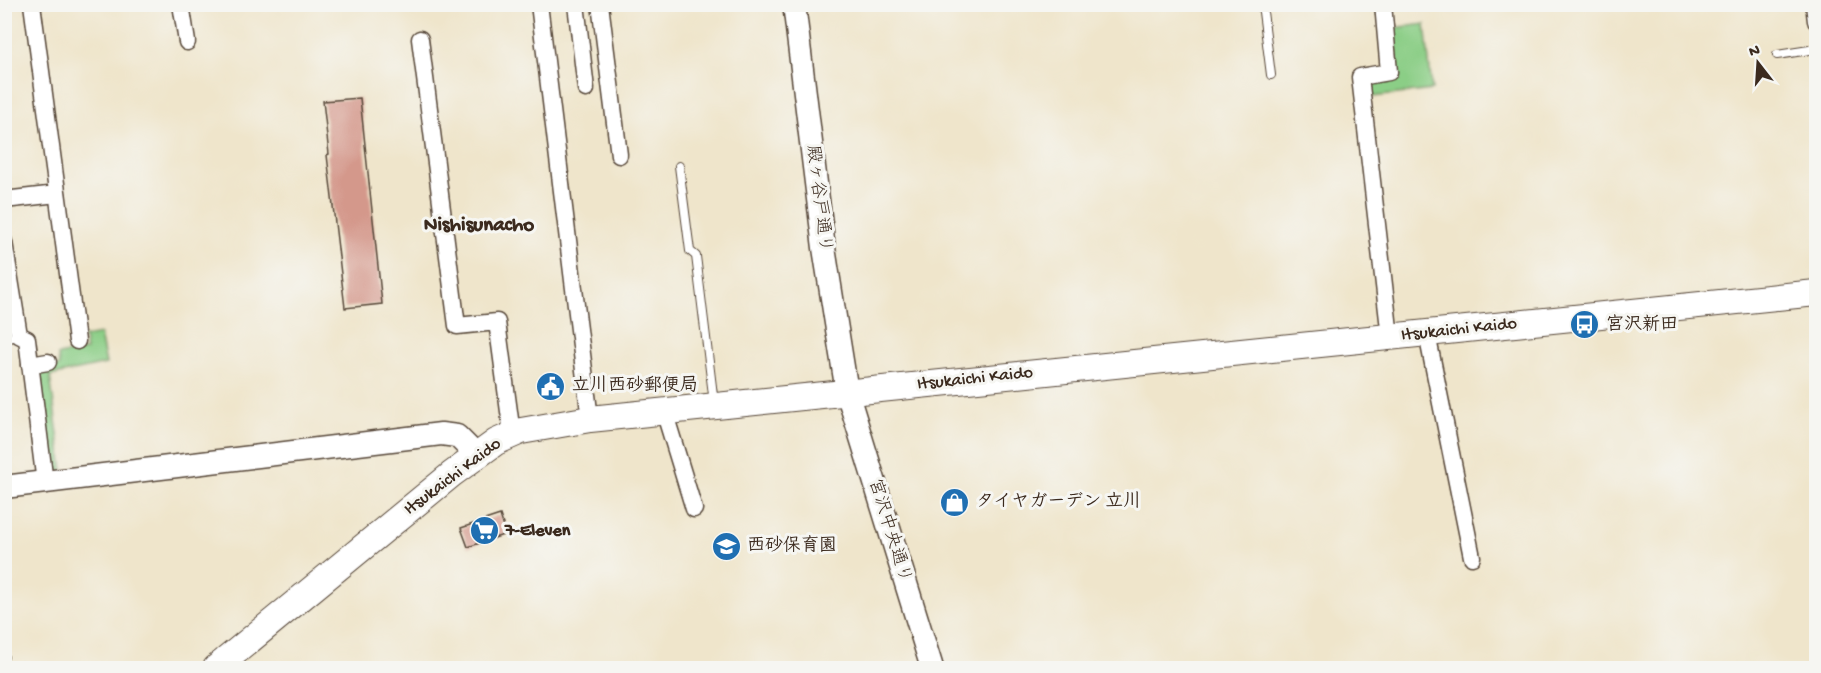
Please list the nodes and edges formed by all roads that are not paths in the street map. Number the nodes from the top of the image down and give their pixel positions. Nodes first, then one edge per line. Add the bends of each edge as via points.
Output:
1 (32, 4) edge
2 (181, 4) edge
3 (539, 4) edge
4 (576, 4) edge
5 (600, 4) edge
6 (795, 4) edge
7 (1262, 4) edge
8 (1383, 4) edge
9 (1814, 4) edge
10 (1816, 21) edge
11 (604, 36) junction
12 (420, 39) dead end
13 (580, 39) junction
14 (187, 42) dead end
15 (1816, 49) edge
16 (1777, 55) dead end
17 (1271, 75) dead end
18 (586, 89) dead end
19 (618, 155) dead end
20 (679, 166) dead end
21 (57, 194) junction
22 (4, 200) edge
23 (4, 242) edge
24 (1816, 293) edge
25 (1427, 334) junction
26 (12, 337) edge
27 (1390, 337) junction
28 (77, 341) dead end
29 (48, 362) dead end
30 (30, 365) junction
31 (847, 392) junction
32 (714, 407) junction
33 (664, 411) junction
34 (590, 419) junction
35 (512, 434) junction
36 (476, 455) junction
37 (45, 483) junction
38 (6, 487) edge
39 (694, 509) dead end
40 (1472, 556) dead end
41 (216, 669) edge
42 (932, 669) edge

1 - 21 street
2 - 14 street
3 - 34 street
4 - 13 street
5 - 11 street
6 - 31 street, 殿ヶ谷戸通り via 823,237
7 - 17 lane
8 - 27 street via 1389,72 1360,77
9 - 10 street
11 - 13 street
11 - 19 street
12 - 35 street via 457,326 497,322
13 - 18 street
15 - 16 lane
20 - 32 lane via 690,251 696,256
21 - 22 street
21 - 28 street
23 - 26 street
24 - 25 main road, Itsukaichi Kaido
25 - 27 main road, Itsukaichi Kaido
25 - 40 street
26 - 30 street via 27,339
27 - 31 main road, Itsukaichi Kaido
29 - 30 street
30 - 37 street
31 - 32 main road, Itsukaichi Kaido
31 - 42 street, 宮沢中央通り
32 - 33 main road, Itsukaichi Kaido
33 - 34 main road, Itsukaichi Kaido
33 - 39 street
34 - 35 main road, Itsukaichi Kaido
35 - 36 main road, Itsukaichi Kaido
36 - 37 street via 457,436 441,434
36 - 41 main road, Itsukaichi Kaido
37 - 38 street

